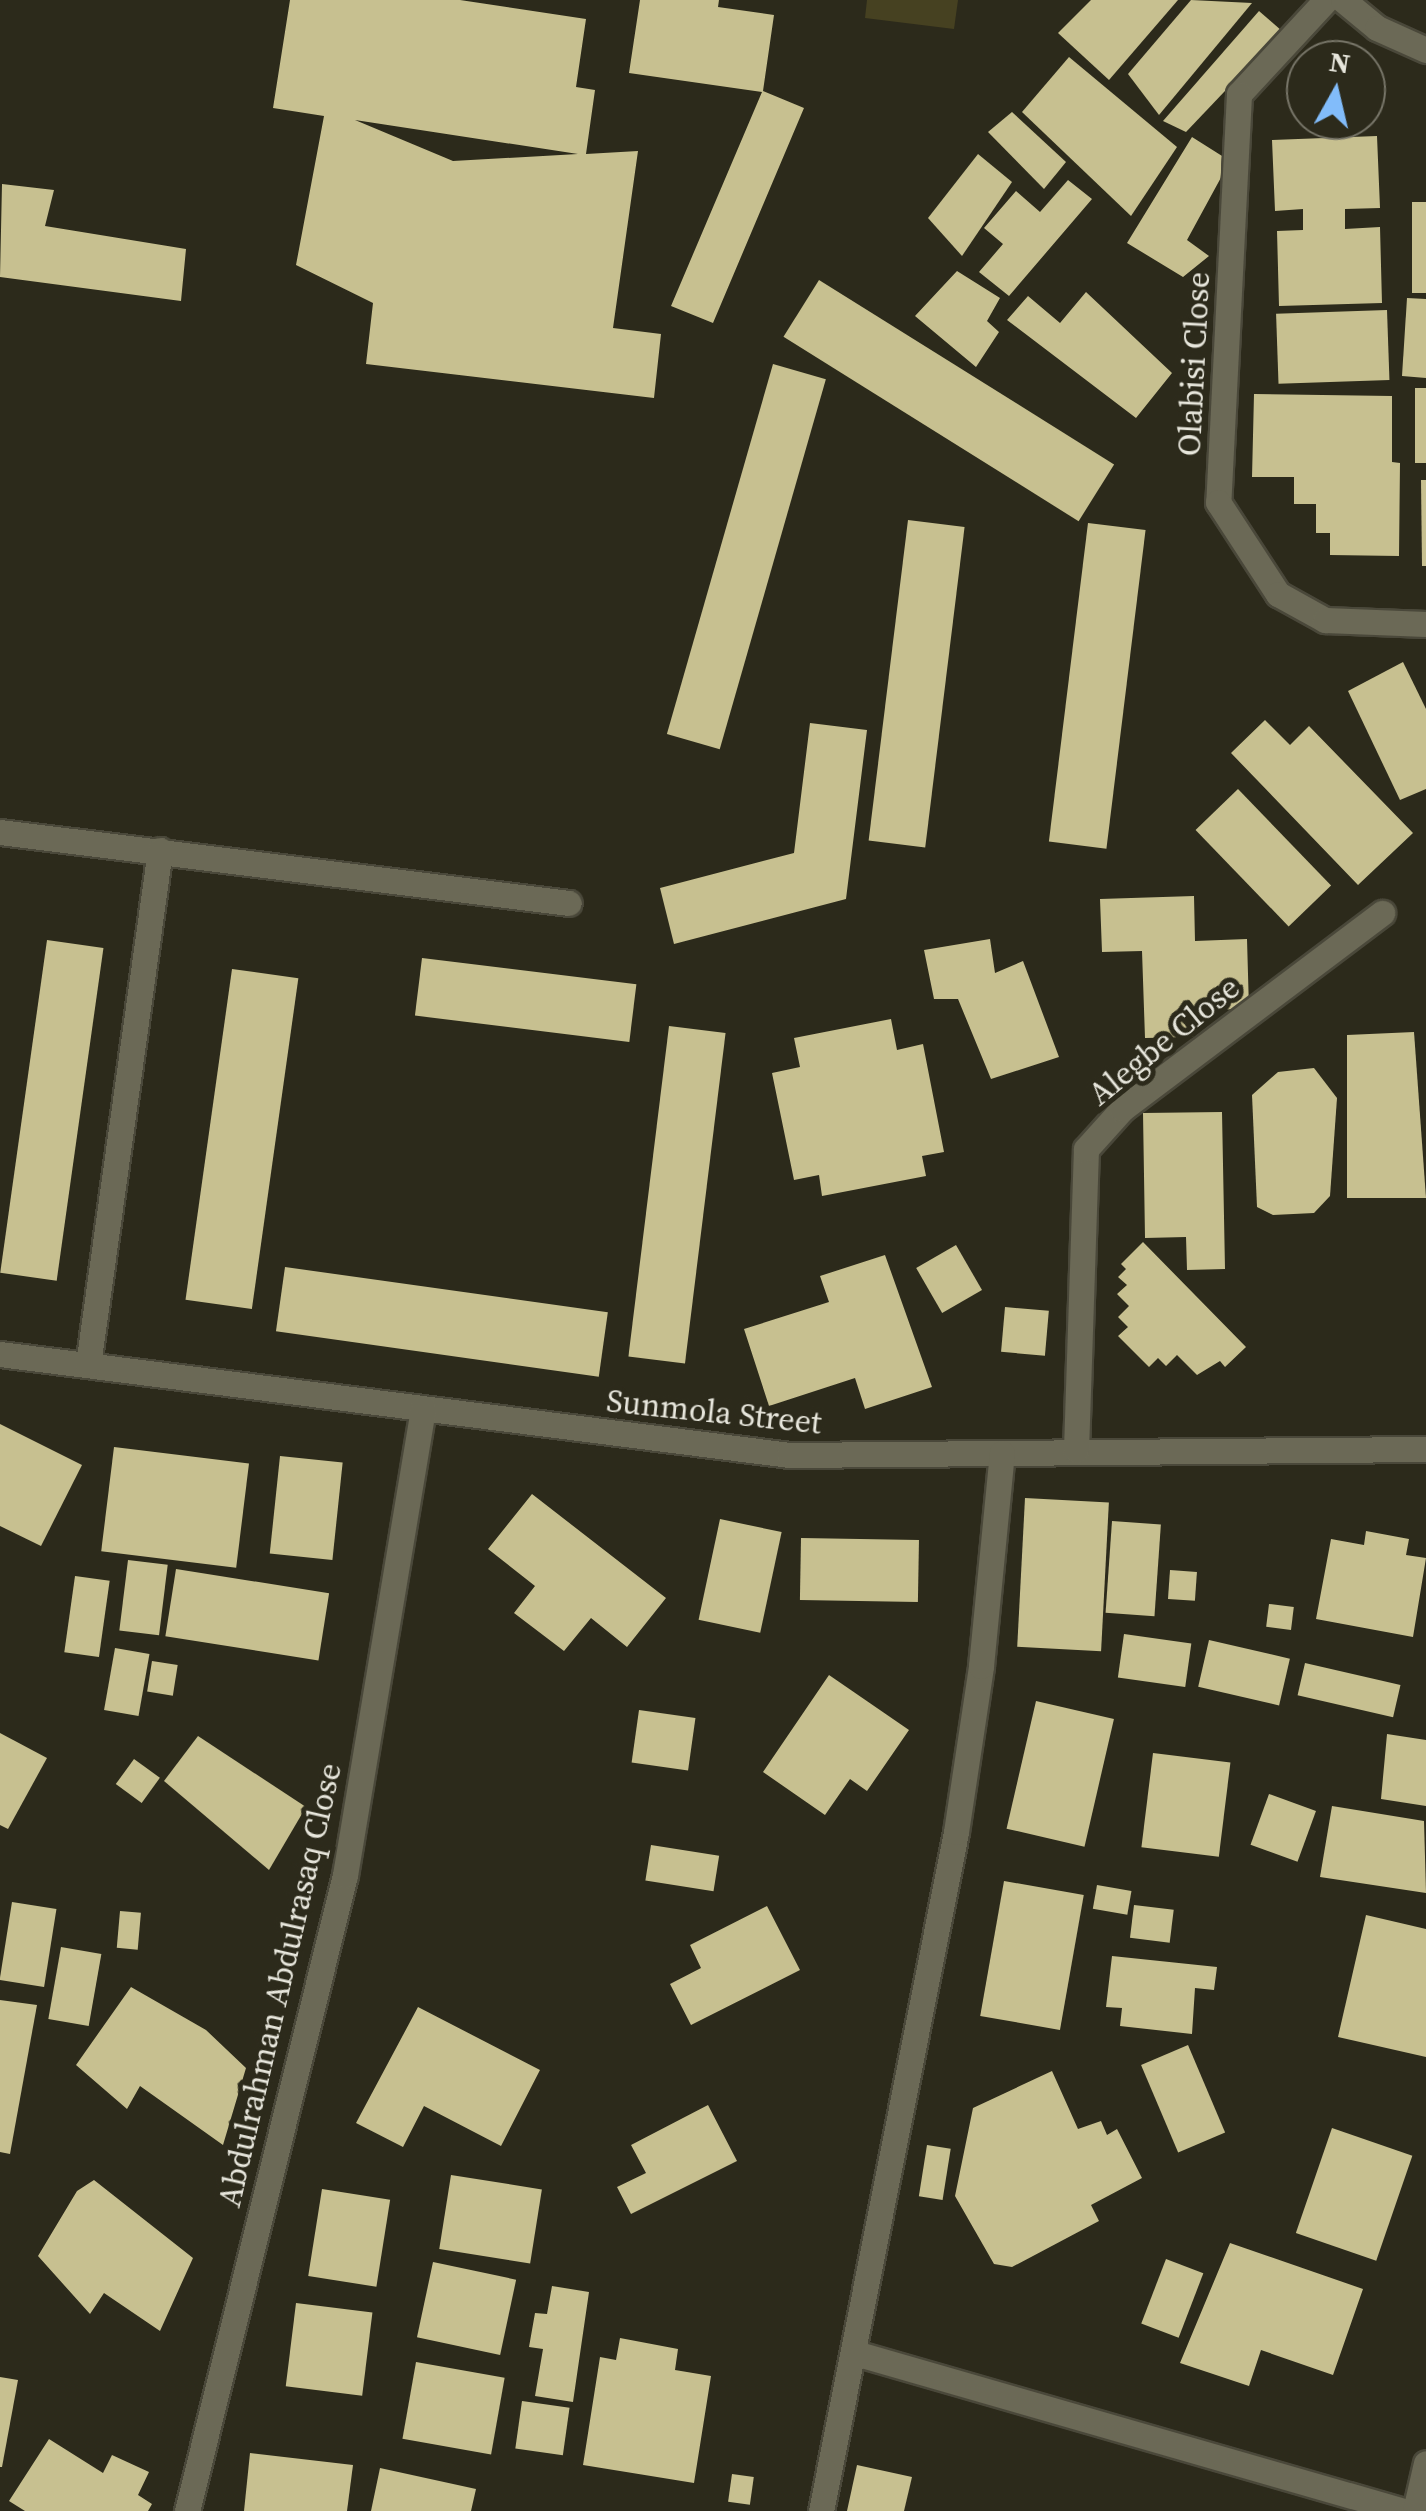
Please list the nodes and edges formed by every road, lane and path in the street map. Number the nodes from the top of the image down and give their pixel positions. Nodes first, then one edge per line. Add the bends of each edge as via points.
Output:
1 (1326, 0) edge
2 (1344, 0) edge
3 (1426, 50) edge
4 (1426, 624) edge
5 (0, 832) edge
6 (160, 850) junction
7 (570, 903) dead end
8 (1382, 913) dead end
9 (0, 1354) edge
10 (88, 1366) junction
11 (423, 1408) junction
12 (1426, 1449) edge
13 (1076, 1450) junction
14 (1002, 1453) junction
15 (855, 2352) junction
16 (1426, 2463) edge
17 (188, 2511) edge
18 (821, 2511) edge
19 (1404, 2511) edge
20 (1414, 2511) edge

1 - 4 street, Olabisi Close via 1238,94 1218,502 1278,594 1324,620
2 - 3 street via 1377,28
5 - 6 street
6 - 7 street
6 - 10 street
8 - 13 street, Alegbe Close via 1122,1109 1086,1149
9 - 10 street, Sunmola Street
10 - 11 street, Sunmola Street
11 - 14 street, Sunmola Street via 789,1455
11 - 17 street, Abdulrahman Abdulrasaq Close via 344,1875
12 - 13 street, Sunmola Street
13 - 14 street, Sunmola Street
14 - 15 street via 982,1666 956,1832
15 - 18 street
15 - 19 street
16 - 20 street

